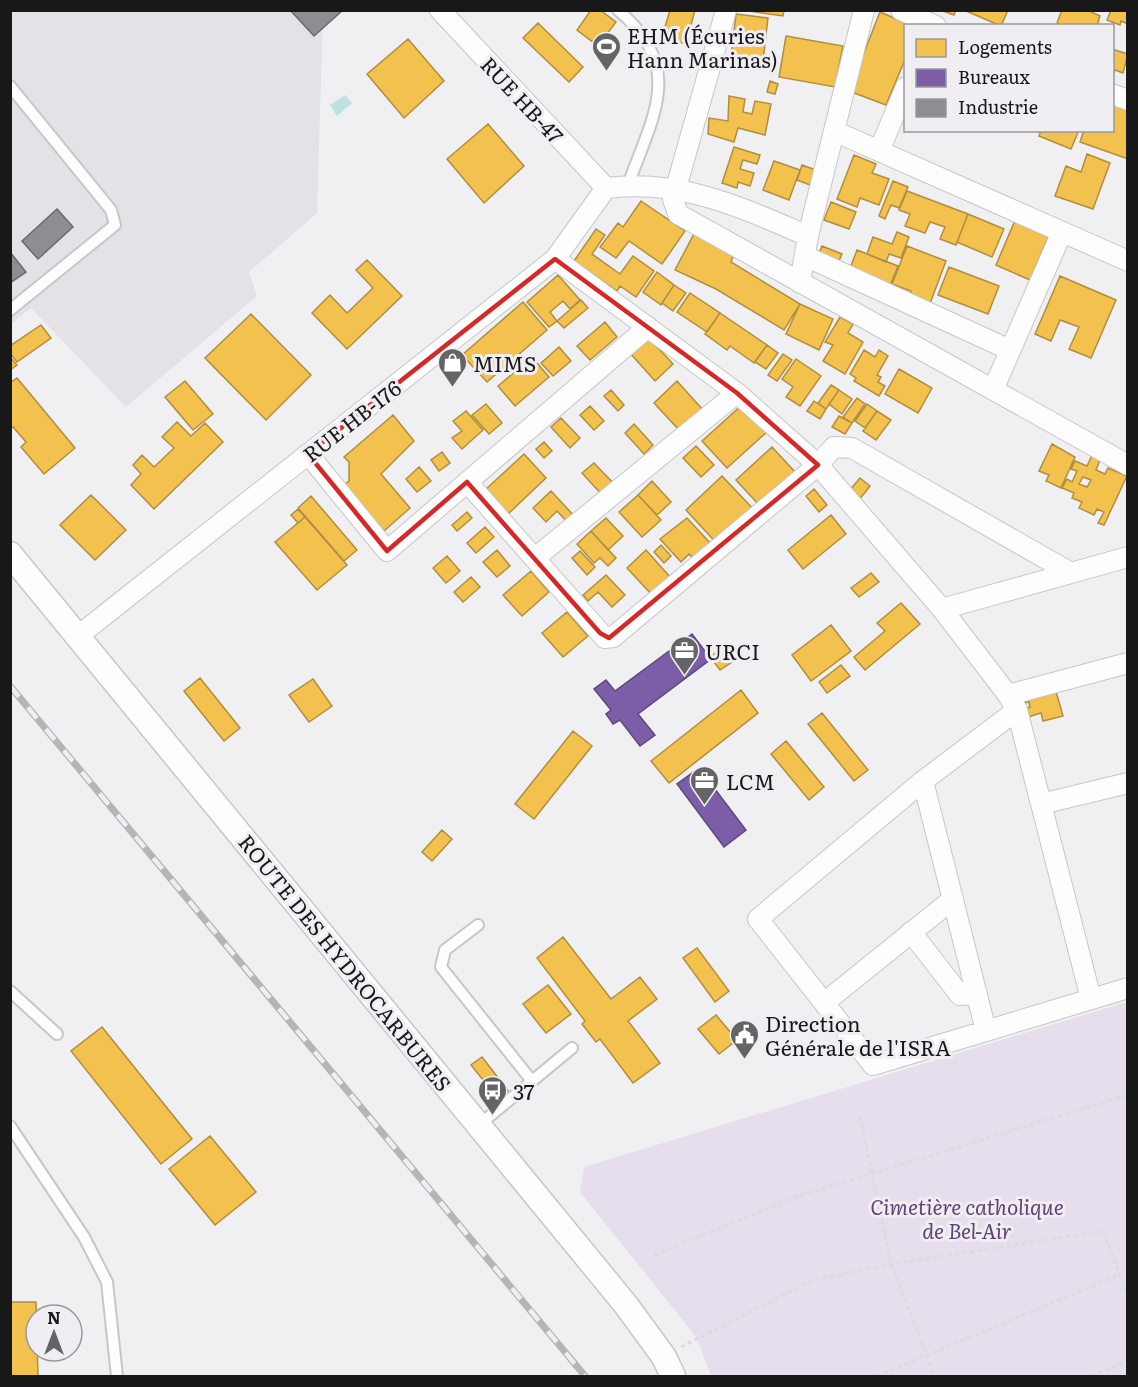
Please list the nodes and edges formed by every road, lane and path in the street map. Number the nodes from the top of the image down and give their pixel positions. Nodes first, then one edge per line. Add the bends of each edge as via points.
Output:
1 (440, 10) edge
2 (618, 10) edge
3 (726, 10) edge
4 (864, 10) edge
5 (901, 10) edge
6 (931, 24) edge
7 (10, 86) edge
8 (904, 92) edge
9 (1114, 94) edge
10 (1128, 100) edge
11 (834, 131) junction
12 (879, 151) junction
13 (628, 185) junction
14 (606, 188) junction
15 (677, 188) junction
16 (1062, 232) junction
17 (808, 236) junction
18 (805, 256) junction
19 (555, 259) junction
20 (1128, 261) edge
21 (800, 283) junction
22 (10, 310) edge
23 (648, 327) junction
24 (1010, 350) junction
25 (993, 390) junction
26 (737, 393) junction
27 (308, 454) junction
28 (818, 465) junction
29 (1128, 465) edge
30 (467, 482) junction
31 (10, 554) edge
32 (1128, 557) edge
33 (535, 558) junction
34 (1071, 573) junction
35 (942, 609) junction
36 (78, 636) junction
37 (1128, 663) edge
38 (1013, 703) junction
39 (923, 781) junction
40 (1128, 783) edge
41 (1041, 804) junction
42 (953, 899) junction
43 (478, 925) dead end
44 (910, 932) junction
45 (1128, 988) edge
46 (10, 991) edge
47 (977, 994) junction
48 (1091, 999) junction
49 (824, 1003) junction
50 (986, 1031) junction
51 (57, 1034) dead end
52 (572, 1048) dead end
53 (532, 1081) junction
54 (1128, 1095) edge
55 (860, 1117) dead end
56 (479, 1125) junction
57 (10, 1126) edge
58 (871, 1175) junction
59 (654, 1255) dead end
60 (891, 1264) junction
61 (1119, 1275) junction
62 (1128, 1296) edge
63 (926, 1355) junction
64 (1128, 1361) edge
65 (669, 1367) edge
66 (117, 1377) edge
67 (877, 1377) edge
68 (936, 1377) edge
69 (1091, 1377) edge

1 - 14 street, RUE HB-47
2 - 13 lane via 651,46 659,71 659,94
3 - 15 street
4 - 11 street
5 - 6 street
7 - 22 lane via 104,201 115,225
8 - 12 street
9 - 10 street
11 - 12 street
11 - 17 street
12 - 16 street
13 - 14 street
13 - 15 street
14 - 19 street, RUE HB-176
15 - 17 street via 717,198
15 - 21 street via 674,204 678,214
16 - 20 street
16 - 24 street
17 - 18 street
18 - 21 street
18 - 24 street
19 - 23 street
19 - 27 street, RUE HB-176
21 - 25 street
23 - 26 street
23 - 30 street
24 - 25 street
25 - 29 street
26 - 28 street
26 - 33 street
27 - 30 street via 387,551
27 - 36 street, RUE HB-176
28 - 33 street via 613,637 605,638 600,633
28 - 34 street via 834,447 852,448
28 - 35 street
30 - 33 street
31 - 36 street, ROUTE DES HYDROCARBURES
32 - 34 street
34 - 35 street
35 - 38 street
36 - 56 street, ROUTE DES HYDROCARBURES
37 - 38 street
38 - 39 street
38 - 41 street
39 - 42 street
39 - 49 street via 758,919
40 - 41 street
41 - 48 street
42 - 44 street
42 - 47 street
43 - 53 lane via 445,950 441,967
44 - 47 street via 960,995
44 - 49 street
45 - 48 street
46 - 51 lane
47 - 50 street
48 - 50 street
49 - 50 street via 873,1065
52 - 53 lane
53 - 56 lane
54 - 58 path
55 - 58 path
56 - 65 street, ROUTE DES HYDROCARBURES via 626,1305
57 - 66 lane via 84,1237 107,1282
58 - 59 path via 795,1197
58 - 60 path
60 - 61 path via 1103,1231
60 - 63 path
60 - 65 path via 813,1280
61 - 62 path
61 - 63 path
63 - 67 path
63 - 68 path
64 - 69 path

